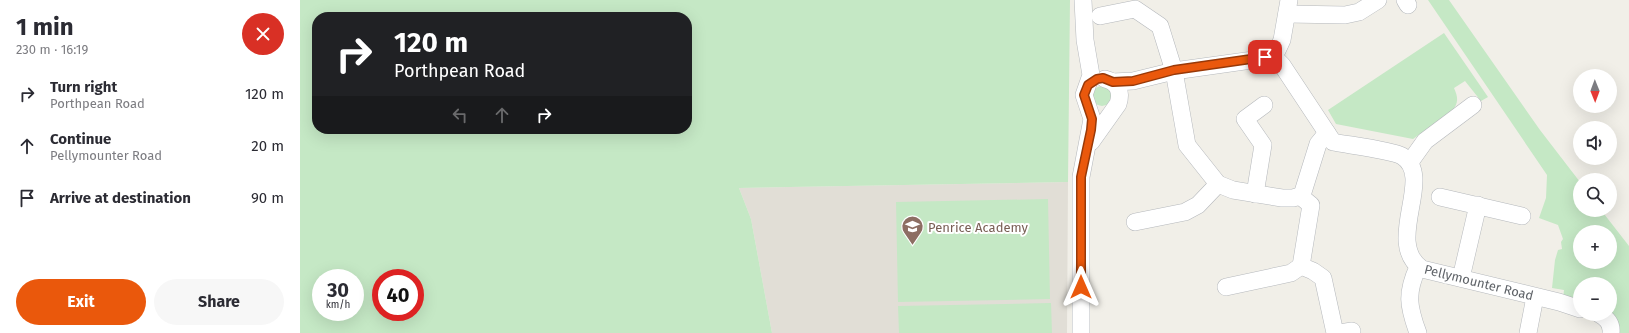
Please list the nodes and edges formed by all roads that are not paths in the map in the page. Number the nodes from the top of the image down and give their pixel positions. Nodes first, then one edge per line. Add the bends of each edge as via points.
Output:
1 (1083, 0) edge
2 (1378, 0) edge
3 (1288, 7) edge
4 (1100, 16) dead end
5 (1088, 52) junction
6 (1274, 57) junction
7 (1174, 70) junction
8 (1144, 79) junction
9 (1111, 80) junction
10 (1087, 87) junction
11 (1117, 103) junction
12 (1087, 105) junction
13 (1264, 105) dead end
14 (1473, 105) dead end
15 (1327, 133) junction
16 (1088, 147) junction
17 (1410, 162) junction
18 (1218, 184) junction
19 (1255, 194) junction
20 (1300, 196) junction
21 (1440, 197) dead end
22 (1478, 205) junction
23 (1522, 216) dead end
24 (1135, 222) dead end
25 (1300, 266) junction
26 (1418, 267) junction
27 (1461, 278) junction
28 (1226, 287) dead end
29 (1535, 297) junction
30 (1573, 307) edge
31 (1608, 321) edge
32 (1081, 333) edge
33 (1335, 333) edge
34 (1418, 333) edge
35 (1528, 333) edge
36 (1611, 333) edge

1 - 5 street
2 - 3 street via 1359,12 1345,15
3 - 6 street via 1282,40
4 - 7 street via 1135,9 1160,26
5 - 9 street
5 - 10 street via 1091,75
6 - 7 street
6 - 15 street
7 - 8 street
7 - 18 street via 1187,145
8 - 9 street
8 - 11 street
9 - 10 street via 1097,79
9 - 11 street via 1119,90
10 - 12 street via 1084,95
11 - 12 street via 1106,113 1090,109
11 - 16 street
12 - 16 street via 1092,119
13 - 19 street via 1245,119 1264,145
14 - 17 street via 1425,141
15 - 17 street via 1333,142 1398,154
15 - 20 street via 1318,144 1304,192
16 - 32 street via 1081,177
17 - 26 street, Pellymounter Road via 1414,171 1414,182 1407,236 1408,251
18 - 19 street
18 - 24 street via 1198,205 1185,212
19 - 20 street via 1282,198
20 - 25 street via 1311,205
21 - 22 street
22 - 23 street
22 - 27 street
25 - 28 street via 1291,273
25 - 33 street via 1322,278
26 - 27 street, Pellymounter Road
26 - 34 street via 1412,284 1410,303
27 - 29 street, Pellymounter Road
29 - 30 street, Pellymounter Road
29 - 35 street
31 - 36 street

